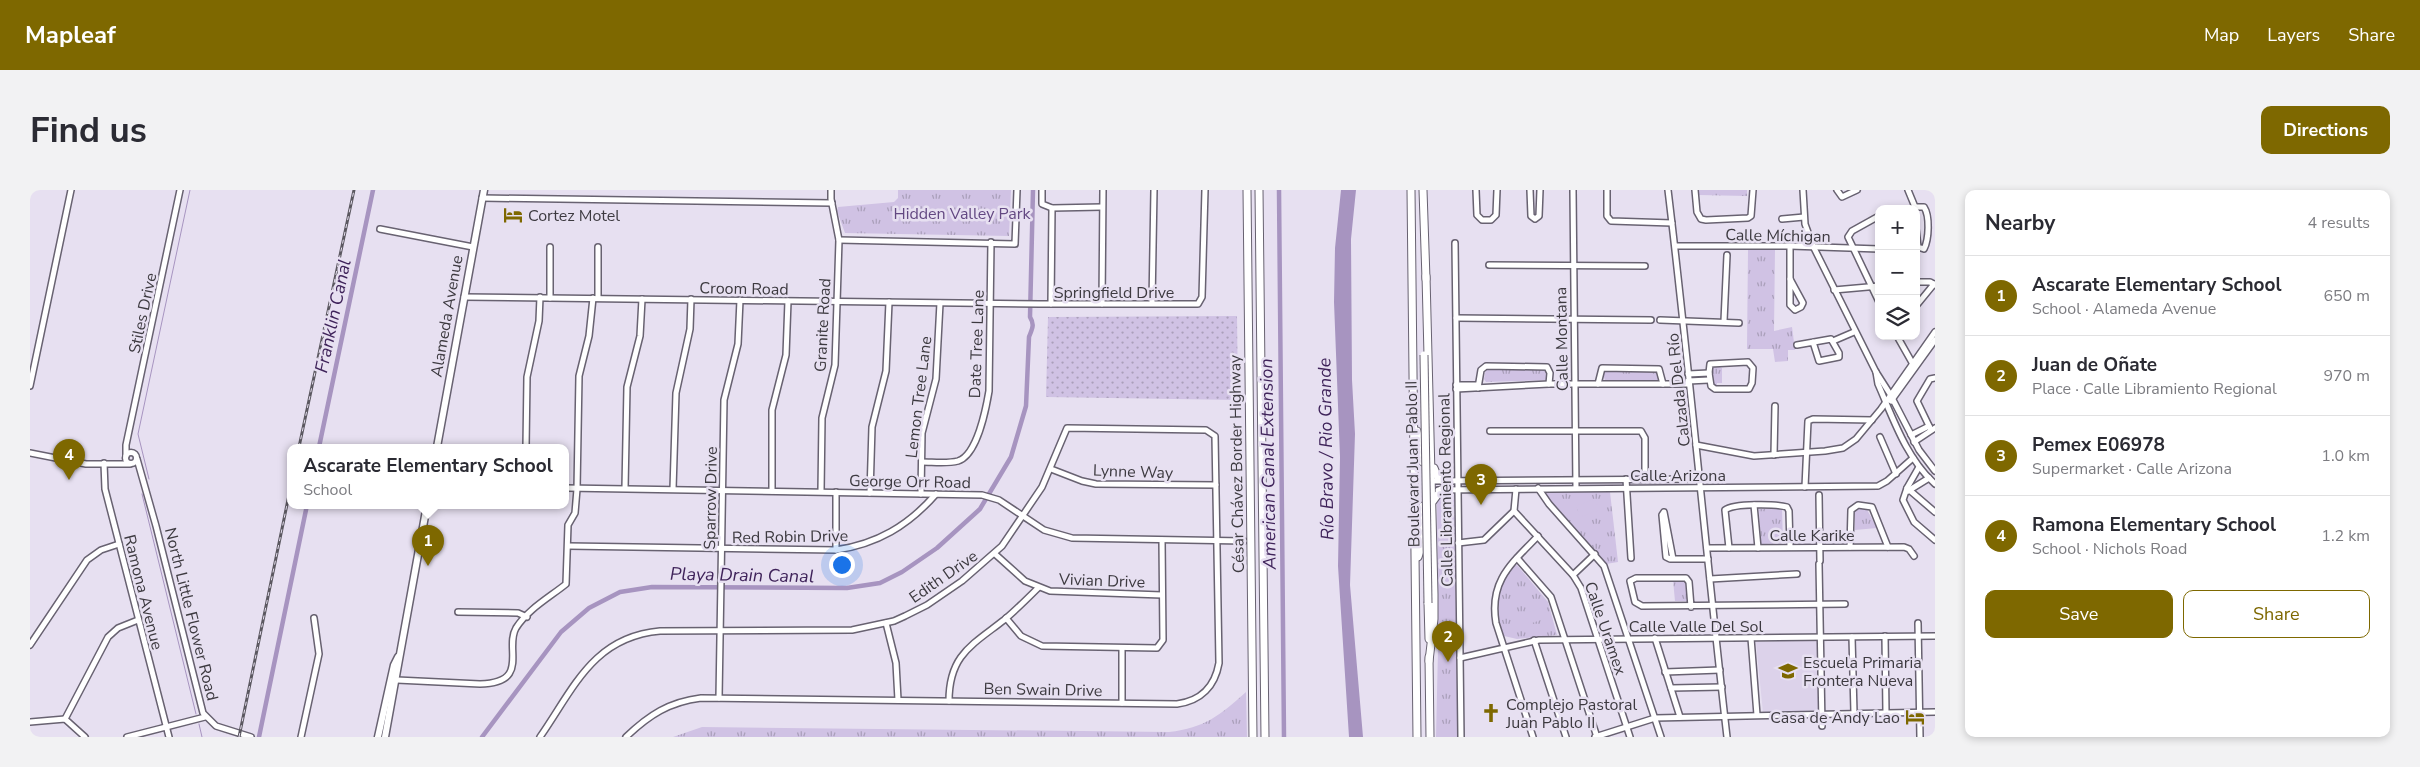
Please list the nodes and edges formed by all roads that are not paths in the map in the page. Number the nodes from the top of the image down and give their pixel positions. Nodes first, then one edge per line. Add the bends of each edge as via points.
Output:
1 (71, 190) edge
2 (180, 190) edge
3 (484, 190) edge
4 (831, 190) edge
5 (1017, 190) edge
6 (1042, 190) edge
7 (1103, 190) edge
8 (1154, 190) edge
9 (1205, 190) edge
10 (1247, 190) edge
11 (1259, 190) edge
12 (1412, 190) edge
13 (1423, 190) edge
14 (1476, 190) edge
15 (1497, 190) edge
16 (1530, 190) edge
17 (1540, 190) edge
18 (1573, 190) edge
19 (1607, 190) edge
20 (1668, 190) edge
21 (1694, 190) edge
22 (1753, 190) edge
23 (1803, 190) edge
24 (1837, 190) edge
25 (1857, 190) edge
26 (1908, 190) edge
27 (482, 198) junction
28 (832, 203) junction
29 (1914, 205) edge
30 (1102, 207) junction
31 (1920, 207) edge
32 (1052, 208) junction
33 (1804, 217) junction
34 (1782, 219) dead end
35 (1875, 219) edge
36 (1672, 223) junction
37 (380, 229) dead end
38 (839, 240) junction
39 (991, 242) junction
40 (1454, 243) dead end
41 (1676, 246) junction
42 (1790, 246) junction
43 (1813, 246) junction
44 (473, 247) junction
45 (550, 247) dead end
46 (598, 247) dead end
47 (1852, 248) junction
48 (1920, 248) edge
49 (1875, 249) edge
50 (1726, 255) dead end
51 (1488, 264) dead end
52 (1572, 265) junction
53 (1644, 266) dead end
54 (1426, 276) junction
55 (1790, 279) junction
56 (1920, 283) edge
57 (1934, 285) edge
58 (1875, 286) edge
59 (1871, 287) junction
60 (1834, 290) junction
61 (1875, 295) edge
62 (464, 296) junction
63 (540, 298) junction
64 (550, 298) junction
65 (595, 298) junction
66 (642, 299) junction
67 (691, 299) junction
68 (740, 300) junction
69 (788, 301) junction
70 (837, 301) junction
71 (1920, 301) edge
72 (889, 302) junction
73 (940, 303) junction
74 (991, 303) junction
75 (1025, 304) joint
76 (1051, 304) junction
77 (1102, 304) junction
78 (1152, 304) junction
79 (1456, 318) junction
80 (1573, 320) junction
81 (1651, 320) dead end
82 (1660, 320) dead end
83 (1683, 321) junction
84 (1724, 321) junction
85 (1739, 323) dead end
86 (1854, 332) junction
87 (1935, 332) edge
88 (1899, 340) edge
89 (1935, 340) edge
90 (1833, 341) junction
91 (1813, 342) junction
92 (1797, 345) dead end
93 (1913, 366) junction
94 (1876, 372) junction
95 (1709, 373) junction
96 (1934, 378) edge
97 (1688, 380) junction
98 (1709, 380) junction
99 (1549, 384) junction
100 (1598, 384) junction
101 (1663, 384) junction
102 (1574, 385) junction
103 (30, 386) edge
104 (1480, 386) junction
105 (1456, 387) junction
106 (1891, 396) junction
107 (1886, 404) junction
108 (1775, 406) dead end
109 (1899, 411) junction
110 (1891, 414) junction
111 (1872, 420) junction
112 (1415, 426) junction
113 (1932, 428) edge
114 (1575, 430) junction
115 (1490, 431) dead end
116 (1214, 433) joint
117 (1911, 435) junction
118 (1880, 437) dead end
119 (128, 440) junction
120 (1914, 442) junction
121 (438, 444) edge
122 (526, 444) edge
123 (1696, 445) junction
124 (30, 453) edge
125 (1805, 453) junction
126 (1774, 455) junction
127 (126, 457) junction
128 (136, 457) junction
129 (1914, 458) junction
130 (1432, 461) junction
131 (922, 462) junction
132 (104, 463) junction
133 (118, 463) junction
134 (130, 464) junction
135 (1919, 467) junction
136 (140, 469) junction
137 (1051, 469) junction
138 (1935, 471) edge
139 (1896, 474) junction
140 (1929, 478) junction
141 (1575, 479) junction
142 (1626, 479) junction
143 (1645, 479) junction
144 (1700, 479) junction
145 (1457, 480) junction
146 (1444, 481) junction
147 (1935, 484) edge
148 (1216, 485) junction
149 (1431, 486) junction
150 (1701, 487) junction
151 (1805, 487) junction
152 (569, 488) edge
153 (626, 488) junction
154 (1538, 488) junction
155 (1576, 488) junction
156 (1627, 488) junction
157 (577, 489) junction
158 (674, 489) junction
159 (1457, 489) junction
160 (1516, 489) junction
161 (772, 490) junction
162 (1441, 490) junction
163 (1907, 490) junction
164 (723, 491) junction
165 (821, 492) junction
166 (836, 492) junction
167 (870, 493) junction
168 (921, 494) junction
169 (936, 494) junction
170 (1819, 495) dead end
171 (1433, 504) junction
172 (1754, 505) junction
173 (426, 509) edge
174 (1514, 511) junction
175 (1935, 512) edge
176 (1024, 517) junction
177 (1538, 536) junction
178 (1162, 540) junction
179 (1217, 540) junction
180 (1935, 540) edge
181 (1244, 541) dead end
182 (1458, 543) junction
183 (119, 544) junction
184 (568, 546) junction
185 (1790, 547) junction
186 (1820, 547) junction
187 (1888, 547) junction
188 (1707, 548) junction
189 (1729, 548) junction
190 (1758, 548) junction
191 (1850, 548) junction
192 (722, 549) junction
193 (836, 550) junction
194 (995, 554) junction
195 (1595, 554) junction
196 (1914, 556) dead end
197 (1517, 558) junction
198 (1631, 558) dead end
199 (1673, 559) junction
200 (1708, 559) junction
201 (1416, 567) junction
202 (1797, 574) dead end
203 (1573, 575) junction
204 (1710, 579) junction
205 (1038, 588) junction
206 (1162, 594) junction
207 (1820, 604) junction
208 (1845, 604) dead end
209 (1714, 605) junction
210 (1690, 606) junction
211 (458, 612) dead end
212 (527, 617) junction
213 (314, 618) dead end
214 (1006, 618) junction
215 (138, 620) junction
216 (1918, 622) dead end
217 (886, 623) junction
218 (721, 631) junction
219 (1885, 636) junction
220 (1918, 636) junction
221 (1935, 636) edge
222 (1820, 637) junction
223 (1852, 637) junction
224 (1566, 638) junction
225 (1655, 638) junction
226 (1716, 638) junction
227 (1751, 638) junction
228 (1598, 639) junction
229 (1629, 639) junction
230 (1534, 640) junction
231 (30, 645) edge
232 (1504, 648) junction
233 (1122, 649) junction
234 (399, 656) junction
235 (1460, 658) junction
236 (1429, 661) junction
237 (1720, 670) junction
238 (1666, 672) junction
239 (397, 680) junction
240 (1722, 687) junction
241 (1671, 688) junction
242 (719, 698) junction
243 (898, 700) junction
244 (948, 700) junction
245 (1122, 703) junction
246 (1919, 712) junction
247 (1935, 712) edge
248 (1822, 713) junction
249 (1854, 713) junction
250 (1886, 713) junction
251 (1757, 715) junction
252 (1725, 716) junction
253 (206, 717) junction
254 (1680, 717) junction
255 (1655, 718) junction
256 (65, 719) junction
257 (30, 722) edge
258 (1822, 726) dead end
259 (166, 727) junction
260 (1626, 727) junction
261 (85, 737) edge
262 (128, 737) edge
263 (169, 737) edge
264 (251, 737) edge
265 (301, 737) edge
266 (378, 737) edge
267 (385, 737) edge
268 (540, 737) edge
269 (626, 737) edge
270 (1253, 737) edge
271 (1265, 737) edge
272 (1417, 737) edge
273 (1430, 737) edge
274 (1461, 737) edge
275 (1533, 737) edge
276 (1566, 737) edge
277 (1597, 737) edge
278 (1630, 737) edge
279 (1662, 737) edge
280 (1727, 737) edge
281 (1920, 737) edge

1 - 103 street
2 - 119 street, Stiles Drive
3 - 27 main road, Alameda Avenue
4 - 28 street, Granite Road
5 - 39 street via 1016,243
6 - 32 street via 1044,205
7 - 30 street
8 - 78 street
9 - 78 street, Springfield Drive via 1201,301 1193,304
10 - 270 highway, César Chávez Border Highway
11 - 271 highway, César Chávez Border Highway
12 - 112 highway, Boulevard Juan Pablo II
13 - 54 highway, Boulevard Juan Pablo II
14 - 15 street via 1477,216 1491,220 1496,215
16 - 17 street via 1530,214 1535,219 1540,216
18 - 52 street, Calle Montana
19 - 36 street via 1608,220
20 - 36 street, Calzada Del Río
21 - 22 street via 1701,219 1744,220 1751,216
23 - 33 street
24 - 25 street via 1840,196
26 - 29 street
27 - 28 street
27 - 44 main road, Alameda Avenue
28 - 38 street, Granite Road
30 - 32 street
30 - 77 street
31 - 48 street via 1924,207 1927,212 1928,232 1924,249
32 - 76 street
33 - 34 street
33 - 43 street
35 - 47 street, Calle Míchigan via 1849,235
36 - 41 street, Calzada Del Río
37 - 44 street
38 - 39 street
38 - 70 street, Granite Road
39 - 74 street, Date Tree Lane
40 - 79 street, Calle Libramiento Regional
41 - 42 street, Calle Míchigan
41 - 83 street, Calzada Del Río
42 - 43 street, Calle Míchigan
42 - 55 street
43 - 47 street, Calle Míchigan
43 - 60 street
44 - 62 main road, Alameda Avenue
45 - 64 street
46 - 65 street
47 - 49 street, Calle Míchigan
47 - 59 street
50 - 84 street
51 - 52 street
52 - 53 street
52 - 80 street, Calle Montana
54 - 130 highway
54 - 236 highway, Boulevard Juan Pablo II, bridge via 1424,355
55 - 55 street via 1790,305 1795,310 1802,306 1802,302
56 - 57 street
57 - 71 street
58 - 59 street
59 - 60 street
59 - 61 street
60 - 86 street
62 - 63 street, Croom Road
62 - 121 main road, Alameda Avenue
63 - 64 street, Croom Road
63 - 122 street via 538,329 527,377
64 - 65 street, Croom Road
65 - 66 street, Croom Road
65 - 157 street via 578,376
66 - 67 street, Croom Road
66 - 153 street via 640,336 627,387
67 - 68 street, Croom Road
67 - 158 street via 690,329 676,393
68 - 69 street, Croom Road
68 - 164 street, Sparrow Drive via 738,344 724,400
69 - 70 street, Croom Road
69 - 161 street via 786,354 772,410
70 - 72 street, Croom Road
70 - 165 street, Granite Road via 835,365 822,418
72 - 73 street, Croom Road
72 - 167 street via 886,371 872,427
73 - 74 street, Croom Road
73 - 131 street, Lemon Tree Lane via 936,379 923,428
74 - 75 street, Croom Road
74 - 131 street, Date Tree Lane via 989,390 970,453 960,460
75 - 76 street, Springfield Drive
76 - 77 street, Springfield Drive
77 - 78 street, Springfield Drive
79 - 80 street
79 - 105 street, Calle Libramiento Regional
80 - 81 street
80 - 102 street, Calle Montana
82 - 83 street
83 - 84 street
83 - 97 street, Calzada Del Río
84 - 85 street
86 - 90 street
86 - 94 street
87 - 93 street
88 - 93 street
89 - 93 street
90 - 91 street via 1828,338
90 - 91 street via 1839,357 1821,362 1817,359
91 - 92 street
93 - 106 street
94 - 106 street
94 - 107 street
95 - 97 street
95 - 98 street
95 - 98 street via 1709,366 1714,363 1748,362 1753,368 1749,389 1713,388
96 - 113 street via 1917,401
97 - 98 street
97 - 101 street
97 - 123 street, Calzada Del Río
99 - 102 street
99 - 104 street
99 - 104 street via 1547,367 1486,366 1481,370
100 - 101 street
100 - 101 street via 1602,368 1634,367 1659,369
100 - 102 street
102 - 114 street, Calle Montana
104 - 105 street
105 - 145 street, Calle Libramiento Regional
106 - 107 street
106 - 109 street
107 - 110 street
107 - 111 street
108 - 126 street
109 - 110 street
109 - 117 street
110 - 129 street
111 - 125 street via 1848,445 1838,450
111 - 125 street via 1808,421
112 - 149 highway via 1424,479
112 - 201 highway, Boulevard Juan Pablo II
113 - 117 street
113 - 120 street
114 - 115 street
114 - 141 street, Calle Montana
114 - 143 street via 1641,431 1645,438
116 - 137 street, Edith Drive via 1206,430 1068,428
116 - 148 street, Ben Swain Drive
117 - 120 street
118 - 139 street
119 - 127 street, Stiles Drive
119 - 128 street
120 - 138 street
123 - 126 street via 1747,455
123 - 144 street, Calzada Del Río
124 - 132 street via 86,464
125 - 126 street
125 - 151 street
127 - 128 street via 129,453
127 - 133 street
127 - 134 street
128 - 134 street
128 - 136 street, North Little Flower Road
129 - 135 street
129 - 139 street, Calle Arizona
130 - 146 highway via 1436,475
130 - 149 highway
131 - 168 street, Lemon Tree Lane
132 - 133 street
132 - 183 street, Ramona Avenue via 105,490
133 - 134 street
134 - 136 street
135 - 140 street
135 - 163 street
136 - 253 street, North Little Flower Road
137 - 148 street, Lynne Way via 1082,482 1096,484
137 - 176 street, Edith Drive
139 - 151 street, Calle Arizona via 1878,486
140 - 147 street
140 - 163 street
141 - 142 street, Calle Arizona
141 - 145 street, Calle Arizona
141 - 155 street, Calle Montana
142 - 143 street, Calle Arizona
142 - 156 street
143 - 144 street, Calle Arizona
144 - 150 street, Calzada Del Río
145 - 146 street, Calle Arizona
145 - 159 street, Calle Libramiento Regional
146 - 149 street, Calle Arizona
148 - 179 street, Ben Swain Drive
149 - 162 street, Calle Arizona
149 - 171 highway
149 - 201 highway via 1424,498 1422,545
150 - 151 street, Calle Arizona
150 - 156 street, Calle Arizona
150 - 188 street, Calzada Del Río
152 - 157 street, George Orr Road
153 - 157 street, George Orr Road
153 - 158 street, George Orr Road
154 - 155 street, Calle Arizona
154 - 160 street, Calle Arizona
154 - 195 street
155 - 156 street, Calle Arizona
156 - 198 street
157 - 184 street via 575,512 568,525
158 - 164 street, George Orr Road
159 - 160 street, Calle Arizona
159 - 162 street, Calle Arizona
159 - 182 street, Calle Libramiento Regional
160 - 174 street
161 - 164 street, George Orr Road
161 - 165 street, George Orr Road
162 - 171 highway
163 - 175 street
163 - 180 street via 1903,500 1912,519
164 - 192 street, Sparrow Drive
165 - 166 street, George Orr Road
166 - 167 street, George Orr Road
166 - 193 street
167 - 168 street, George Orr Road
168 - 169 street, George Orr Road
169 - 176 street, George Orr Road via 993,498
169 - 193 street, Red Robin Drive via 880,538 864,545
170 - 186 street
171 - 236 highway via 1434,615
172 - 185 street via 1785,506 1789,511
172 - 189 street via 1725,510
172 - 190 street
173 - 234 main road
174 - 177 street, Calle Uramex
174 - 182 street via 1484,540
176 - 178 street, George Orr Road via 1044,530 1072,538
176 - 194 street, Edith Drive
177 - 197 street
177 - 203 street, Calle Uramex
178 - 179 street, George Orr Road
178 - 206 street
179 - 181 street, George Orr Road
179 - 245 street, Ben Swain Drive via 1219,663 1212,684 1197,698 1184,703
182 - 235 street, Calle Libramiento Regional
183 - 215 street, Ramona Avenue
183 - 231 street via 101,550 88,560
184 - 192 street, Red Robin Drive
184 - 212 street via 566,584
185 - 186 street, Calle Karike
185 - 190 street, Calle Karike
186 - 191 street, Calle Karike
186 - 207 street
187 - 191 street, Calle Karike
187 - 191 street via 1872,508 1858,505 1851,510
187 - 196 street, Calle Karike via 1906,548
188 - 189 street, Calle Karike
188 - 200 street, Calzada Del Río
189 - 190 street, Calle Karike
192 - 193 street, Red Robin Drive
192 - 218 street, Sparrow Drive
194 - 205 street, Vivian Drive via 1017,575
194 - 217 street, Edith Drive via 927,605
195 - 203 street
195 - 229 street via 1610,581
197 - 224 street via 1551,597
197 - 232 street via 1503,575 1495,597 1496,624
199 - 199 street via 1666,514 1664,512 1665,555
199 - 200 street
200 - 204 street, Calzada Del Río
201 - 272 highway, Boulevard Juan Pablo II
202 - 204 street
203 - 228 street, Calle Uramex via 1581,588
204 - 209 street, Calzada Del Río
205 - 206 street, Vivian Drive via 1065,593
205 - 214 street
206 - 233 street via 1163,640 1160,646 1154,649
207 - 208 street
207 - 209 street
207 - 222 street
209 - 210 street
209 - 226 street, Calzada Del Río
210 - 210 street via 1689,582 1684,578 1636,578 1630,583 1635,602 1642,606
211 - 212 street via 518,613
212 - 239 street via 515,632 513,665 502,679 486,684
213 - 265 street via 319,654
214 - 233 street via 1021,636 1042,646
214 - 244 street via 956,661 950,677
215 - 256 street via 118,628 108,637
215 - 259 street, Ramona Avenue
216 - 220 street
217 - 218 street, Edith Drive via 852,630
217 - 243 street via 896,663
218 - 242 street, Sparrow Drive
218 - 268 street, Edith Drive via 648,632 611,645 587,668
219 - 220 street, Calle Valle Del Sol
219 - 223 street, Calle Valle Del Sol
219 - 250 street
220 - 221 street, Calle Valle Del Sol
220 - 246 street
222 - 223 street, Calle Valle Del Sol
222 - 227 street, Calle Valle Del Sol
222 - 248 street
223 - 249 street
224 - 228 street, Calle Valle Del Sol
224 - 230 street, Calle Valle Del Sol
224 - 277 street
225 - 226 street, Calle Valle Del Sol
225 - 229 street, Calle Valle Del Sol
225 - 238 street
226 - 227 street, Calle Valle Del Sol
226 - 237 street, Calzada Del Río
227 - 251 street
228 - 229 street, Calle Valle Del Sol
228 - 260 street, Calle Uramex
229 - 255 street
230 - 232 street, Calle Valle Del Sol
230 - 276 street
232 - 235 street, Calle Valle Del Sol
232 - 275 street
233 - 245 street
234 - 239 main road
234 - 266 main road
235 - 274 street, Calle Libramiento Regional
236 - 273 highway, Boulevard Juan Pablo II
237 - 238 street
237 - 240 street, Calzada Del Río
238 - 241 street
239 - 267 main road
240 - 241 street
240 - 252 street, Calzada Del Río
241 - 254 street
242 - 243 street, Ben Swain Drive
242 - 269 street, Ben Swain Drive via 684,700 662,708
243 - 244 street, Ben Swain Drive
244 - 245 street, Ben Swain Drive
246 - 247 street
246 - 250 street
246 - 281 street
248 - 249 street
248 - 251 street
248 - 258 street
249 - 250 street
251 - 252 street
252 - 254 street
252 - 280 street, Calzada Del Río
253 - 259 street
253 - 264 street, North Little Flower Road via 224,729
254 - 255 street
255 - 260 street
255 - 279 street
256 - 257 street
256 - 261 street
259 - 262 street
259 - 263 street, Ramona Avenue
260 - 277 street
260 - 278 street, Calle Uramex

